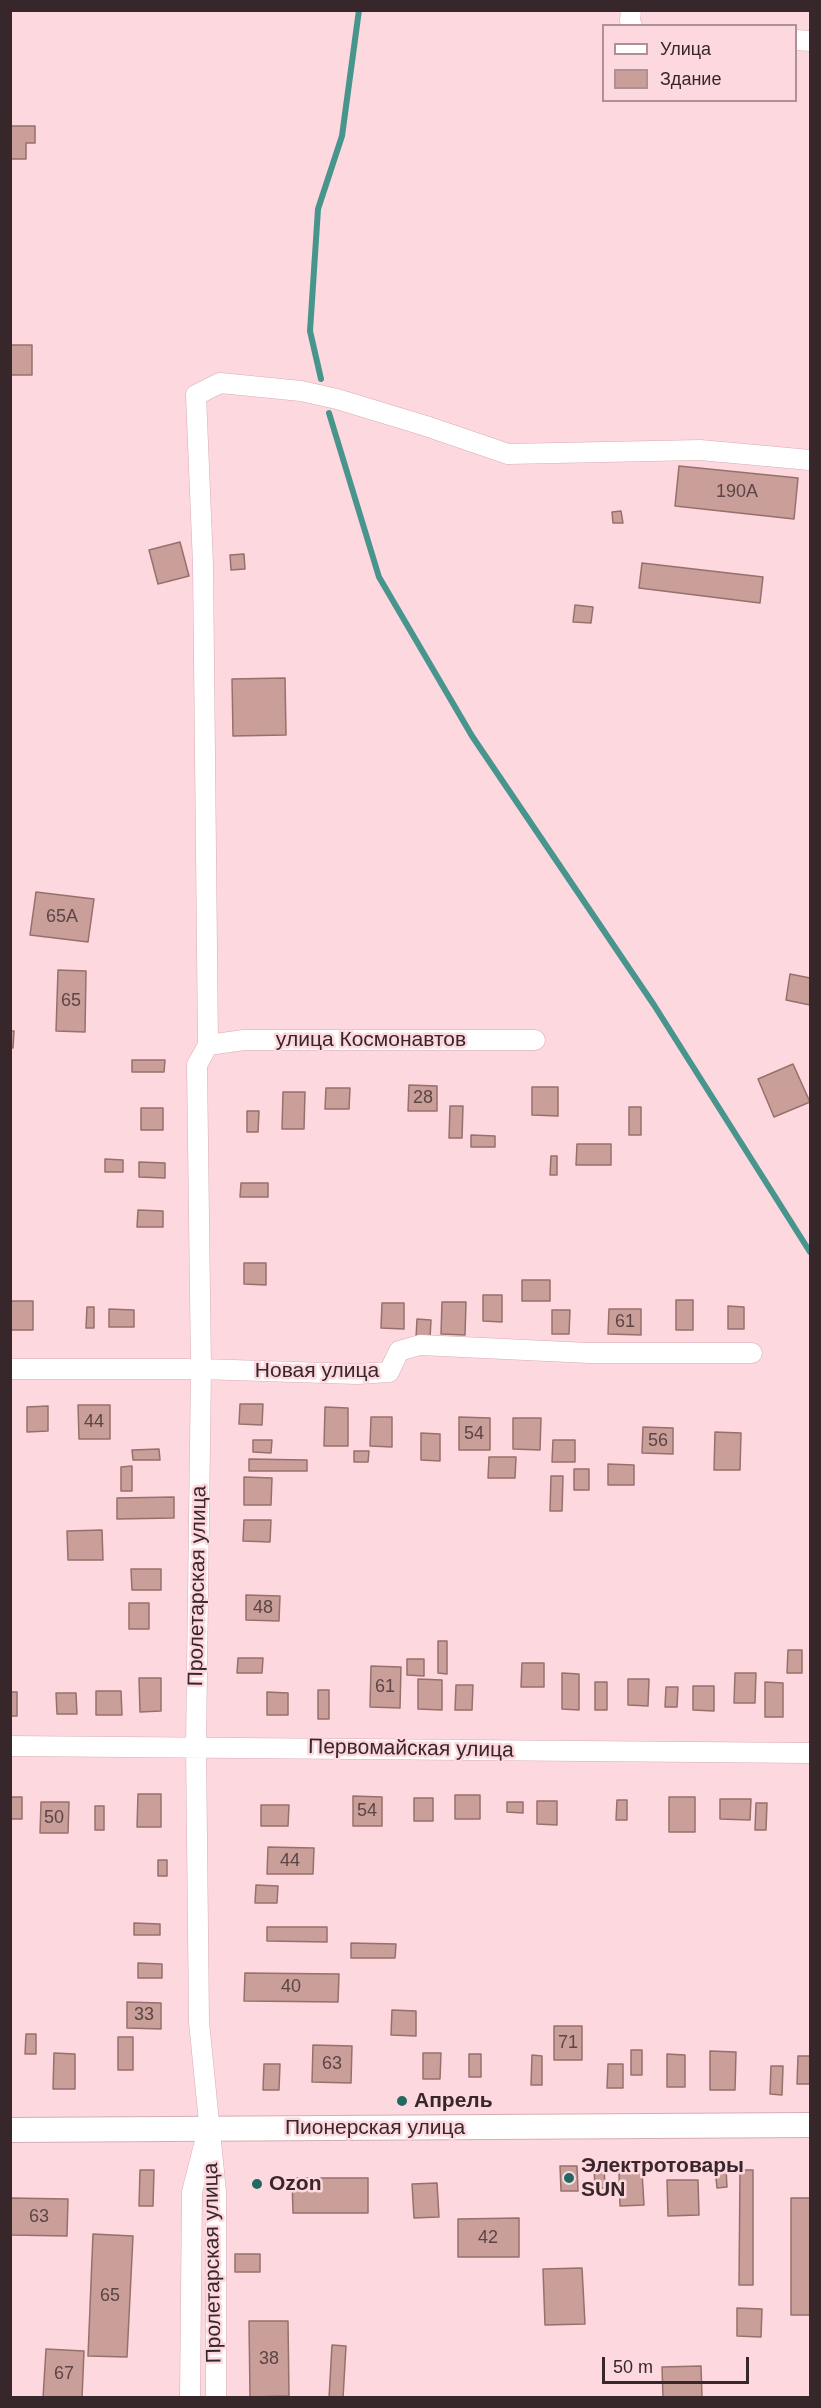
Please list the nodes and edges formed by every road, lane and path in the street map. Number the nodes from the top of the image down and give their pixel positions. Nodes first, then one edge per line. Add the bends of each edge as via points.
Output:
1 (810, 460) edge
2 (535, 1040) dead end
3 (208, 1045) junction
4 (752, 1353) dead end
5 (10, 1369) edge
6 (201, 1370) junction
7 (10, 1746) edge
8 (196, 1746) junction
9 (810, 1753) edge
10 (810, 2125) edge
11 (208, 2129) junction
12 (10, 2130) edge
13 (190, 2397) edge
14 (216, 2397) edge

1 - 3 street via 700,450 508,454 337,399 301,392 220,383 196,395 203,564
2 - 3 street, улица Космонавтов via 244,1040
3 - 6 street, Пролетарская улица via 197,1065
4 - 6 street, Новая улица via 589,1353 420,1345 399,1351 389,1372
5 - 6 street, Новая улица
6 - 8 street, Пролетарская улица
7 - 8 street, Первомайская улица
8 - 9 street, Первомайская улица
8 - 11 street, Пролетарская улица via 199,2022
10 - 11 main road, Пионерская улица
11 - 12 main road, Пионерская улица
11 - 13 street, Пролетарская улица via 192,2192
11 - 14 street, Пролетарская улица via 216,2192

